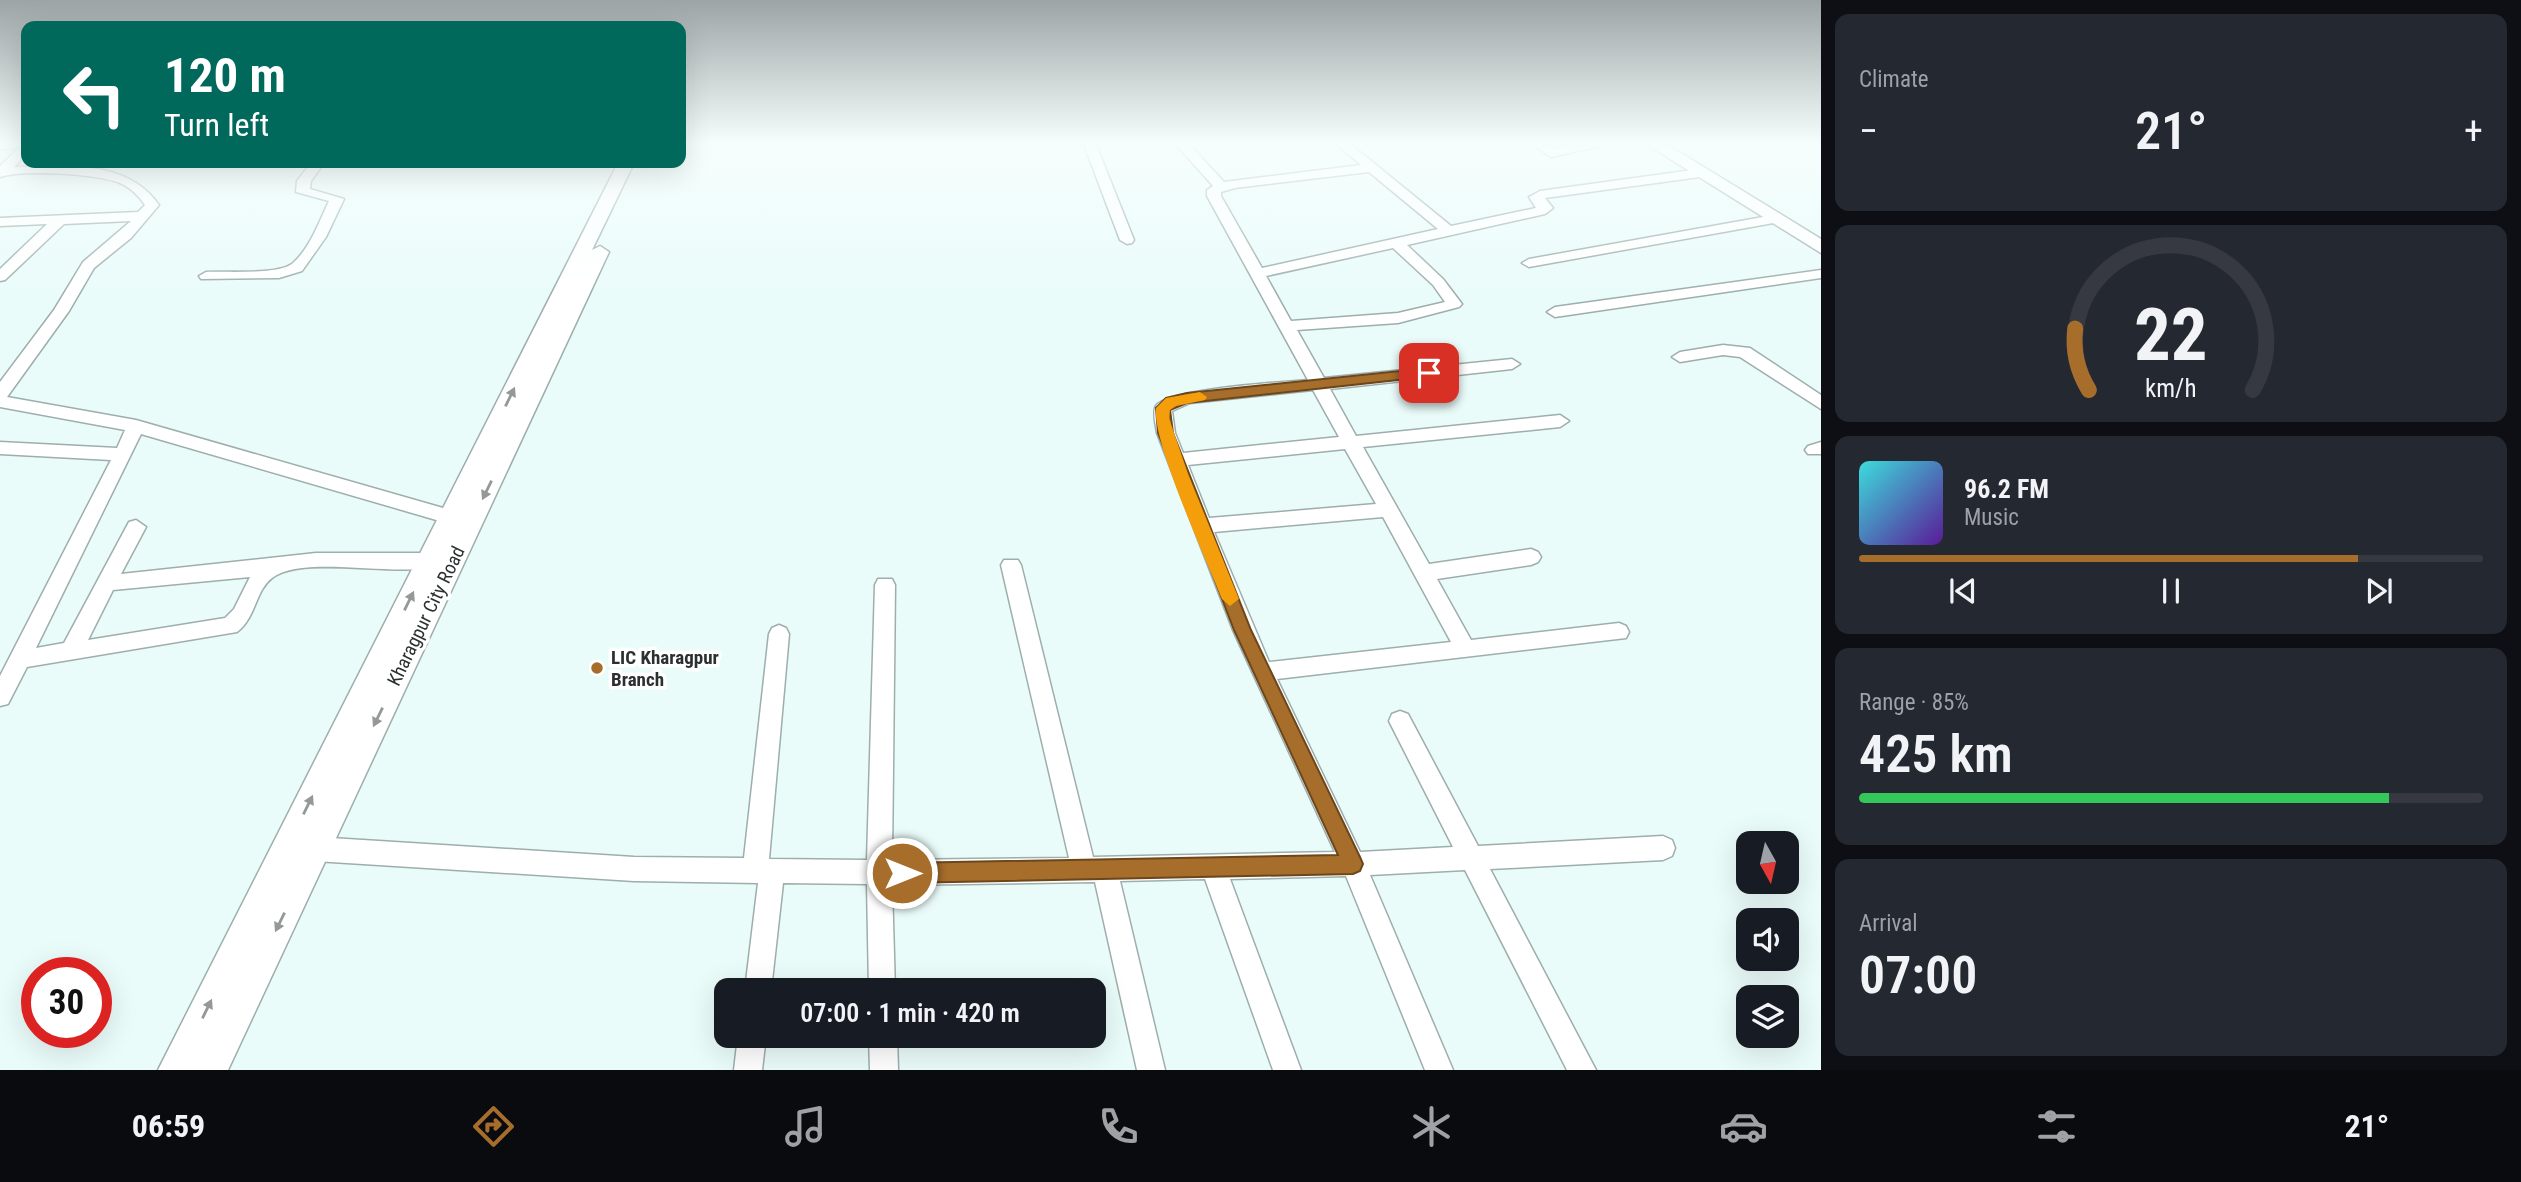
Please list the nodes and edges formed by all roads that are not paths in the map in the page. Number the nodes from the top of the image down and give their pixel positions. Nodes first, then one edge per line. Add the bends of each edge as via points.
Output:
1 (141, 192) edge
2 (303, 192) edge
3 (612, 192) edge
4 (629, 192) edge
5 (1108, 192) edge
6 (1214, 192) edge
7 (1400, 192) edge
8 (1561, 192) edge
9 (1730, 192) edge
10 (145, 216) junction
11 (1774, 219) junction
12 (61, 220) junction
13 (0, 222) edge
14 (1446, 229) junction
15 (1127, 240) dead end
16 (1395, 242) junction
17 (1821, 247) edge
18 (1529, 263) dead end
19 (1256, 274) junction
20 (1821, 274) edge
21 (206, 276) dead end
22 (0, 277) edge
23 (1555, 312) dead end
24 (1286, 326) junction
25 (1680, 357) dead end
26 (1512, 364) dead end
27 (1318, 385) junction
28 (0, 394) edge
29 (0, 401) edge
30 (1821, 403) edge
31 (1560, 421) dead end
32 (136, 426) junction
33 (1349, 440) junction
34 (0, 448) edge
35 (120, 454) junction
36 (1175, 460) junction
37 (1388, 510) junction
38 (450, 516) junction
39 (1201, 526) junction
40 (136, 527) dead end
41 (1531, 557) dead end
42 (428, 561) junction
43 (1011, 565) dead end
44 (272, 567) junction
45 (1423, 573) junction
46 (107, 583) junction
47 (885, 585) dead end
48 (1619, 632) dead end
49 (779, 634) dead end
50 (1465, 648) junction
51 (71, 651) junction
52 (20, 659) junction
53 (1263, 672) junction
54 (0, 696) edge
55 (1399, 721) dead end
56 (1662, 848) dead end
57 (314, 849) junction
58 (1473, 860) junction
59 (1353, 864) junction
60 (1213, 867) junction
61 (1094, 870) junction
62 (764, 871) junction
63 (879, 873) junction
64 (759, 978) edge
65 (882, 978) edge
66 (751, 1048) edge
67 (883, 1048) edge
68 (176, 1070) edge
69 (209, 1070) edge
70 (748, 1070) edge
71 (884, 1070) edge
72 (1151, 1070) edge
73 (1287, 1070) edge
74 (1439, 1070) edge
75 (1581, 1070) edge

1 - 10 street via 152,205
2 - 21 street via 338,199 303,262 279,274
38 -> 3 main road
4 -> 57 main road, Kharagpur City Road
5 - 15 street
6 - 19 street via 1217,205
7 - 14 street
8 - 14 street via 1536,197 1546,208 1540,211
9 - 11 main road
10 - 12 street
10 - 28 street via 88,265 61,312
11 - 17 main road
11 - 18 street
12 - 13 street
12 - 22 street
14 - 16 street
16 - 19 street
16 - 24 street via 1438,282 1454,304 1398,318
19 - 24 street
20 - 23 street
24 - 27 street
25 - 30 street via 1723,350 1744,352
26 - 27 street
27 - 33 street
27 - 36 street via 1171,402 1163,408 1162,418
29 - 32 street
31 - 33 street
32 - 35 street
32 - 38 street
33 - 36 street
33 - 37 street
34 - 35 street
35 - 52 street
36 - 39 street
37 - 39 street
37 - 45 street
38 - 42 main road
39 - 53 street
40 - 46 street
41 - 45 street
42 - 44 street via 302,561
68 -> 42 main road
43 - 61 street
44 - 46 street
44 - 51 street via 264,573 238,621 230,626
45 - 50 street
46 - 51 street
47 - 63 street
48 - 50 street
49 - 62 street
50 - 53 street
51 - 52 street
52 - 54 street
53 - 59 street
55 - 58 street
56 - 58 street
57 - 62 street via 634,869
57 -> 69 main road, Kharagpur City Road
58 - 59 street
58 - 75 street
59 - 60 street
59 - 74 street
60 - 61 street
60 - 73 street
61 - 63 street
61 - 72 street
62 - 63 street
62 - 64 street
63 - 65 street
66 - 70 street
67 - 71 street

